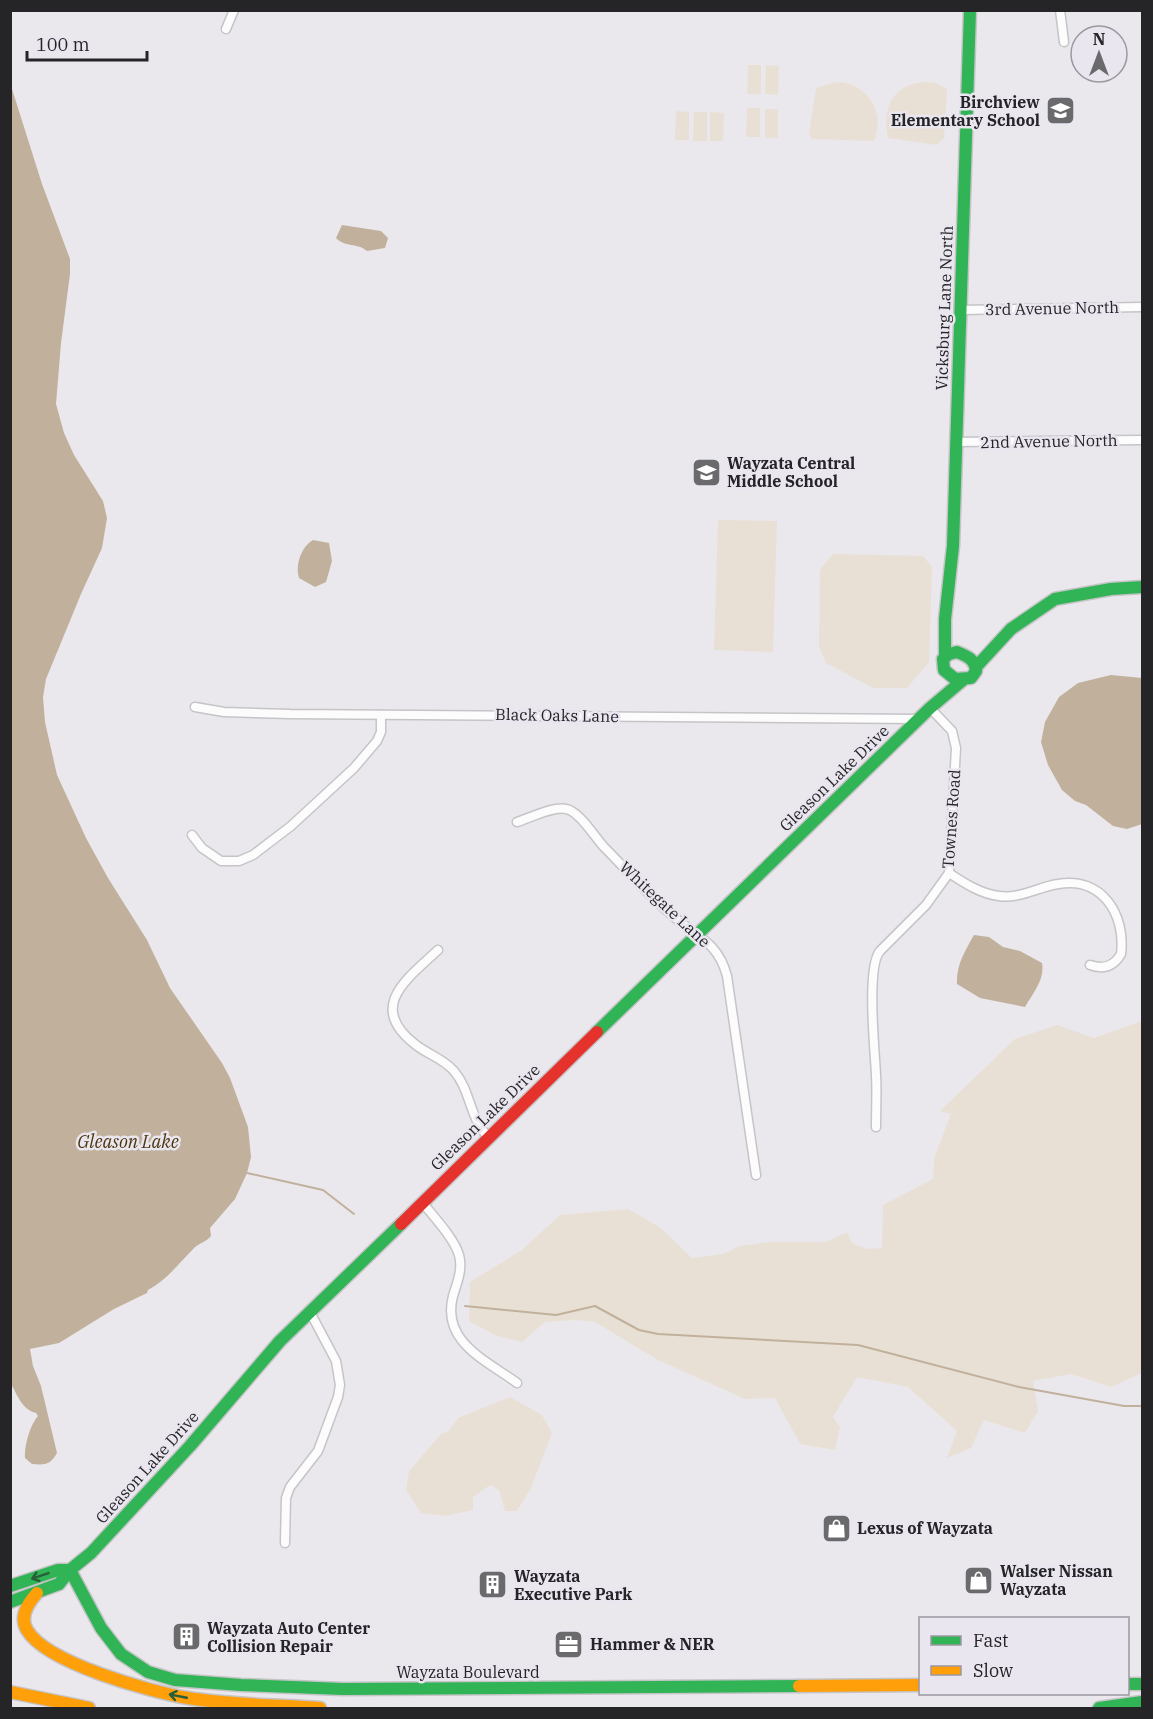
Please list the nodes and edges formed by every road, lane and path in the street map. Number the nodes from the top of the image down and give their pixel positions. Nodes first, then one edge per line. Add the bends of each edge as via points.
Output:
1 (234, 10) edge
2 (970, 10) edge
3 (1060, 10) edge
4 (226, 28) dead end
5 (1064, 42) dead end
6 (1143, 307) edge
7 (960, 310) junction
8 (1143, 440) edge
9 (956, 442) junction
10 (1143, 587) edge
11 (951, 654) junction
12 (974, 663) junction
13 (947, 675) junction
14 (963, 680) junction
15 (934, 704) junction
16 (195, 707) dead end
17 (381, 715) junction
18 (920, 719) junction
19 (517, 822) dead end
20 (192, 835) dead end
21 (949, 873) junction
22 (698, 933) junction
23 (438, 950) dead end
24 (1090, 965) dead end
25 (876, 1127) dead end
26 (488, 1137) junction
27 (756, 1175) dead end
28 (422, 1202) junction
29 (310, 1311) junction
30 (517, 1383) dead end
31 (285, 1543) dead end
32 (70, 1570) junction
33 (10, 1586) edge
34 (37, 1593) junction
35 (10, 1602) edge
36 (919, 1684) edge
37 (10, 1692) edge
38 (1143, 1702) edge
39 (88, 1708) edge
40 (320, 1708) edge
41 (1099, 1708) edge

1 - 4 street
2 - 7 main road, Vicksburg Lane North
3 - 5 street
6 - 7 street, 3rd Avenue North
7 - 9 main road, Vicksburg Lane North
8 - 9 street, 2nd Avenue North
9 - 11 main road, Vicksburg Lane North via 947,607 952,616
10 - 12 main road via 1055,600 1011,629
11 - 12 main road
11 - 13 main road, Vicksburg Lane North via 941,663
12 - 14 main road, Gleason Lake Drive via 974,675
13 - 14 main road
13 - 15 main road, Gleason Lake Drive
14 - 15 main road, Gleason Lake Drive
15 - 18 main road, Gleason Lake Drive
15 - 21 street, Townes Road via 952,731 956,748
16 - 17 street, Black Oaks Lane via 224,712
17 - 18 street, Black Oaks Lane
17 - 20 street via 377,741 354,768 253,855 239,861 221,861 202,848
18 - 22 main road, Gleason Lake Drive
19 - 22 street, Whitegate Lane via 556,808 573,812 673,917
21 - 24 street via 975,889 999,896 1026,894 1061,883 1088,887 1100,894 1117,915 1122,934 1121,954 1104,968
21 - 25 street, Townes Road via 935,895 874,960
22 - 26 main road, Gleason Lake Drive
22 - 27 street, Whitegate Lane via 719,956 727,976
23 - 26 street via 401,984 393,1011 404,1034 455,1072 477,1123
26 - 28 main road, Gleason Lake Drive
28 - 29 main road, Gleason Lake Drive
28 - 30 street via 459,1256 459,1277 450,1310 460,1341
29 - 31 street via 336,1361 340,1385 318,1451 286,1497
29 - 32 main road, Gleason Lake Drive via 122,1521
32 -> 33 main road via 58,1570
32 - 34 main road, Gleason Lake Drive via 59,1584
32 - 36 main road, Wayzata Boulevard via 101,1629 118,1652 148,1672 178,1680 305,1689
34 - 35 main road, Gleason Lake Drive
40 -> 34 main road via 186,1698 92,1670 31,1636 24,1614
37 - 39 main road
38 - 41 main road

